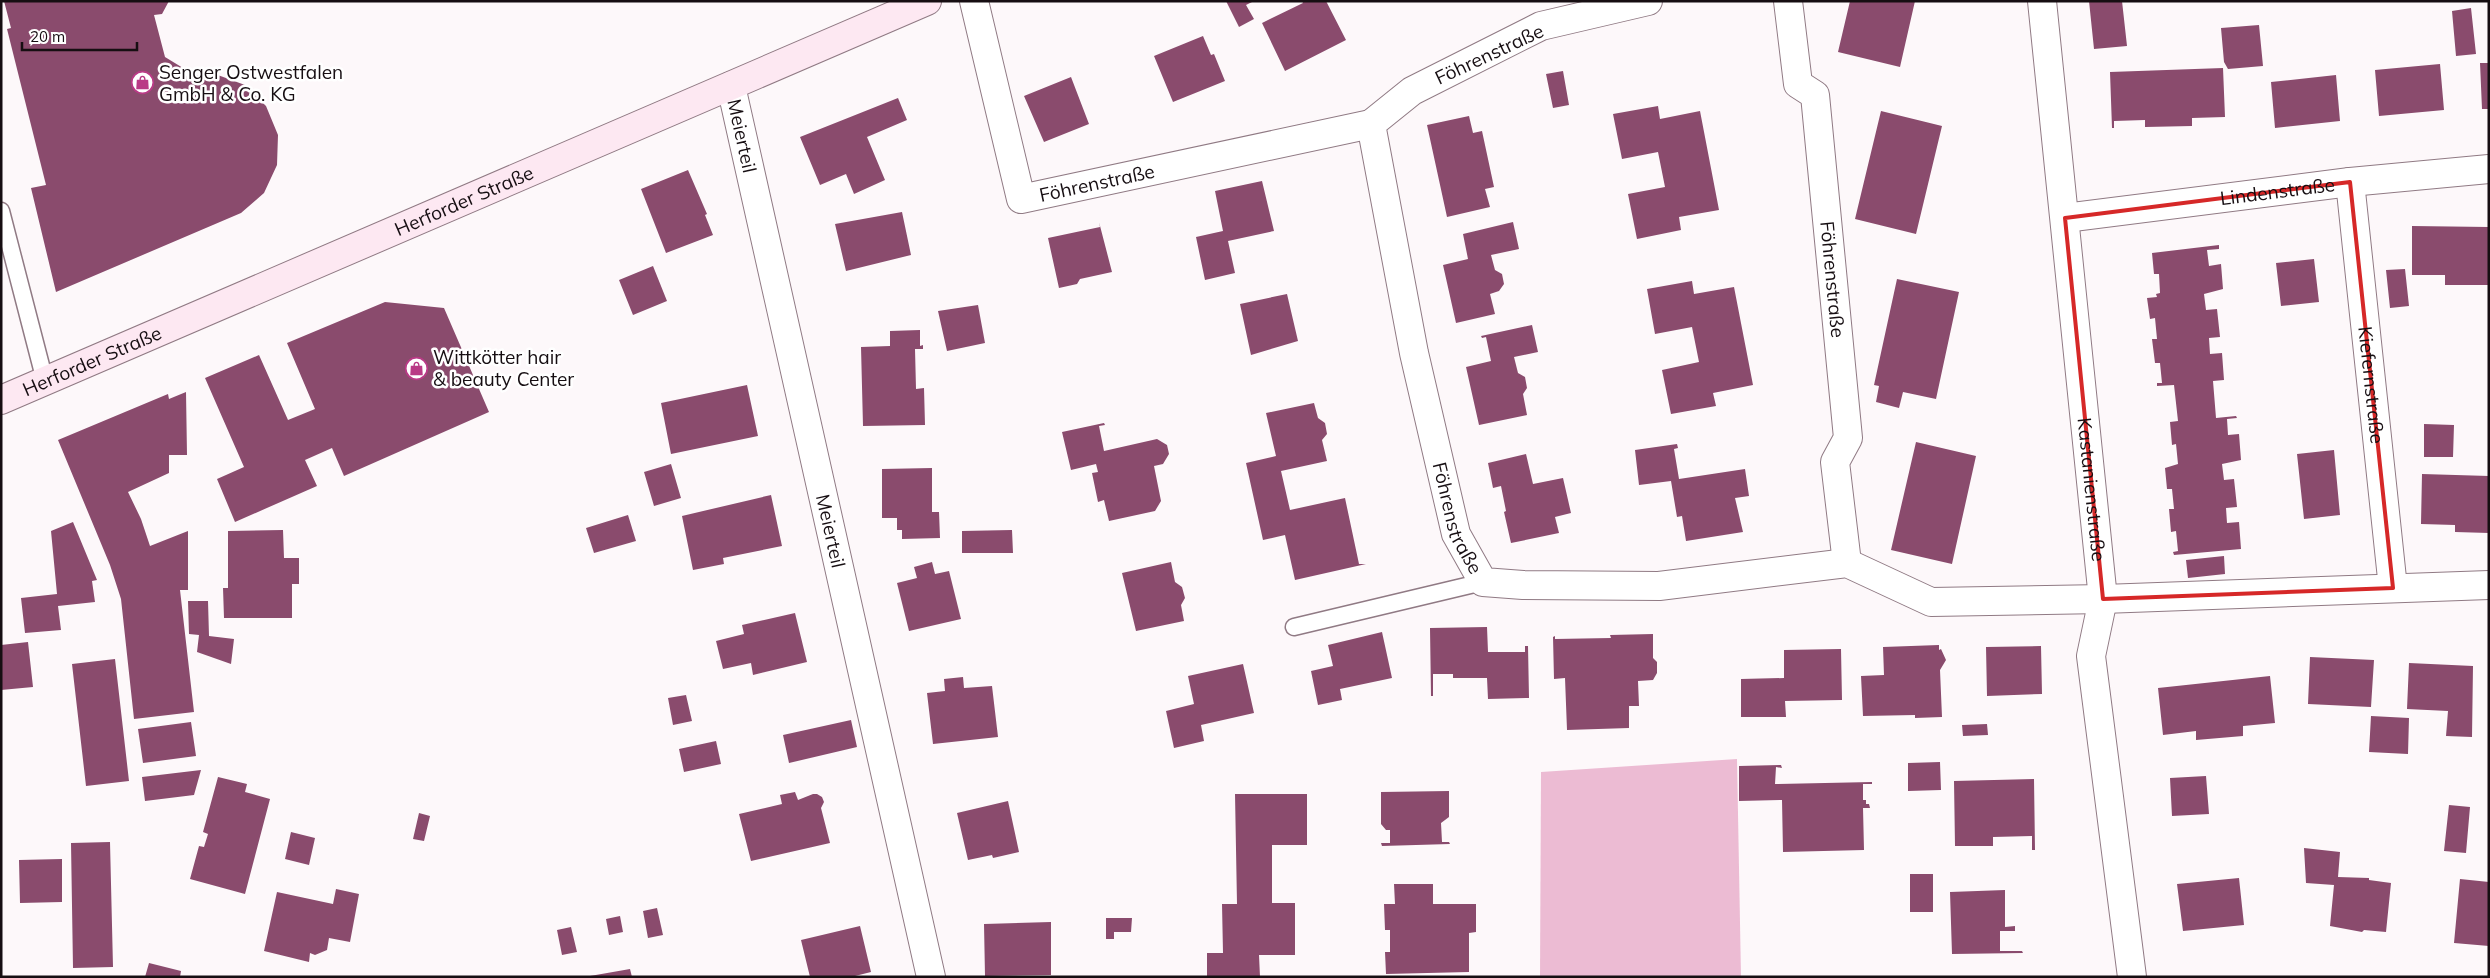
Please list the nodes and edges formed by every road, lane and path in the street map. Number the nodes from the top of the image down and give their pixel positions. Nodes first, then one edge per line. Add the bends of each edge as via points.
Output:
1 (927, 1) edge
2 (974, 1) edge
3 (1648, 1) edge
4 (1788, 1) edge
5 (2042, 1) edge
6 (731, 86) junction
7 (1371, 124) junction
8 (2489, 169) edge
9 (2350, 182) junction
10 (1, 211) edge
11 (2066, 218) junction
12 (45, 381) junction
13 (1, 400) edge
14 (1847, 563) junction
15 (1483, 582) junction
16 (2489, 585) edge
17 (2393, 588) junction
18 (2103, 599) junction
19 (1294, 627) dead end
20 (931, 977) edge
21 (2132, 977) edge

1 - 6 main road, Herforder Straße
2 - 7 street, Föhrenstraße via 1021,199
3 - 7 street, Föhrenstraße via 1541,26 1412,90
4 - 14 street, Föhrenstraße via 1798,84 1814,95 1848,438 1835,462
5 - 11 street, Kastanienstraße
6 - 12 main road, Herforder Straße
6 - 20 street, Meierteil
7 - 15 street, Föhrenstraße via 1414,353 1456,534
8 - 9 street, Lindenstraße
9 - 11 street, Lindenstraße
9 - 17 street, Kiefernstraße
10 - 12 lane
11 - 18 street, Kastanienstraße
12 - 13 main road, Herforder Straße
14 - 15 street, Föhrenstraße via 1659,586
14 - 18 street via 1931,602
15 - 19 lane
16 - 17 street
17 - 18 street
18 - 21 street, Kastanienstraße via 2091,656

